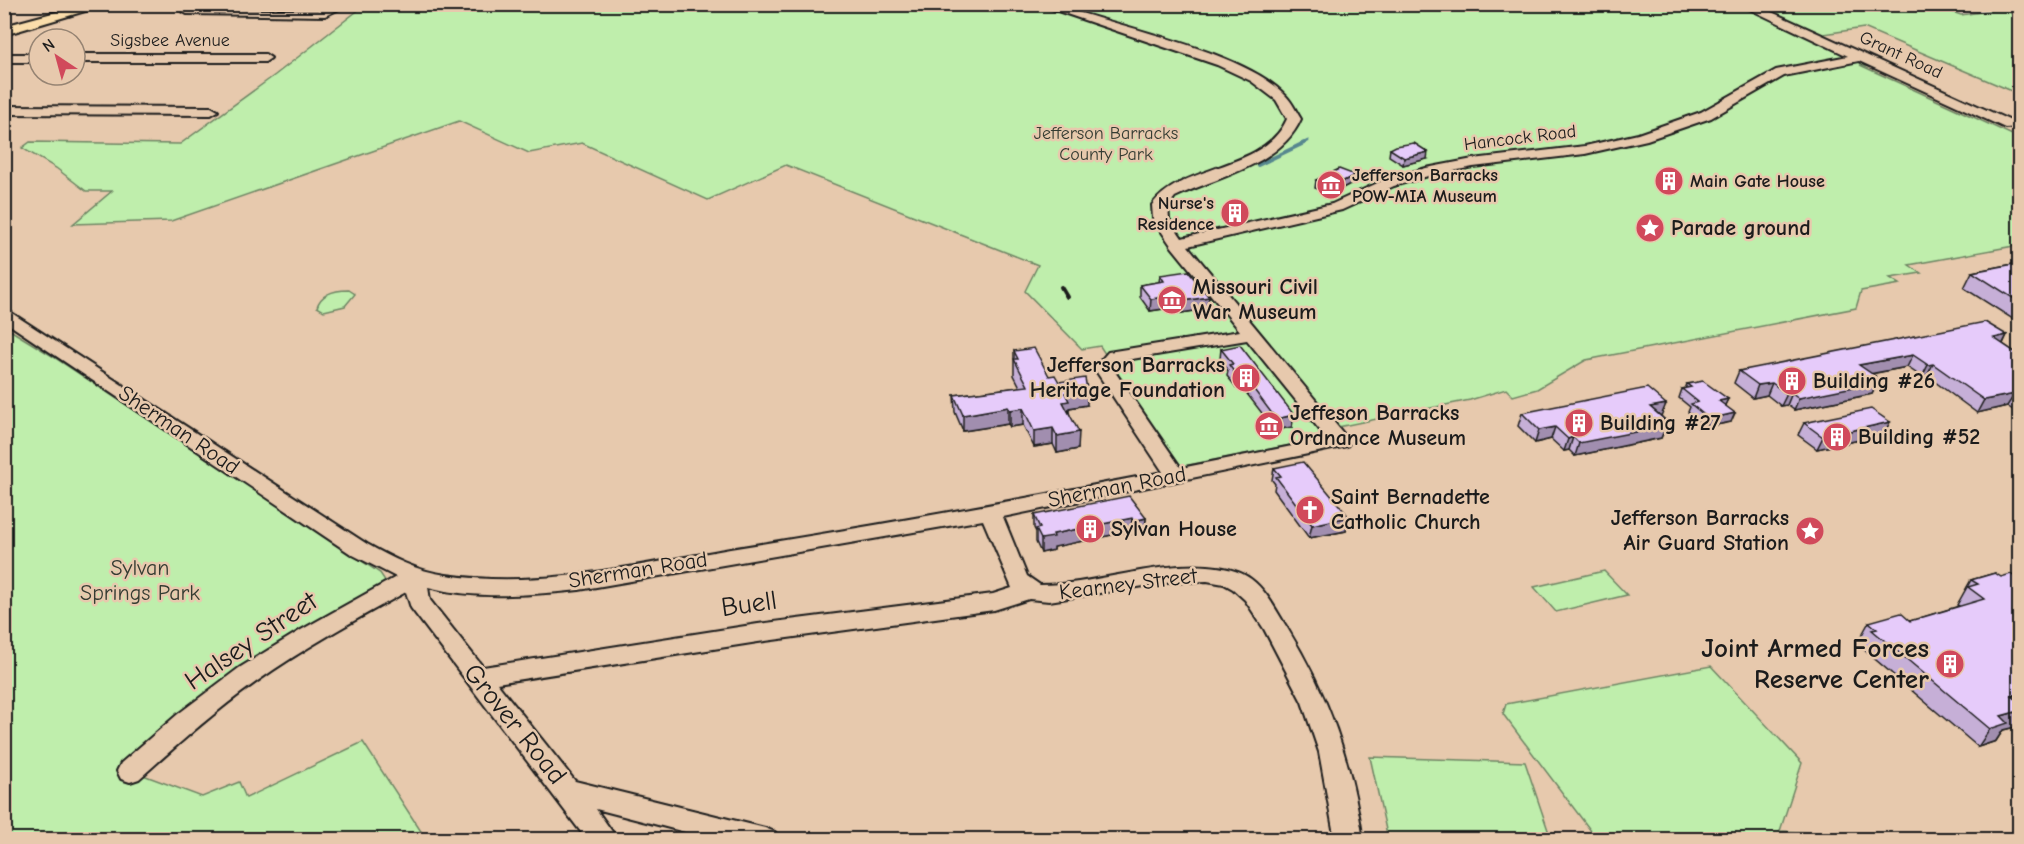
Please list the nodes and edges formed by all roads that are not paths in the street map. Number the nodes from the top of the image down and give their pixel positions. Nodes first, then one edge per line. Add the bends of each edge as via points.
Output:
1 (103, 4) edge
2 (175, 4) edge
3 (344, 4) edge
4 (1042, 4) edge
5 (1744, 4) edge
6 (4, 31) edge
7 (1862, 57) junction
8 (4, 58) edge
9 (27, 58) edge
10 (87, 58) edge
11 (265, 58) dead end
12 (4, 110) edge
13 (211, 111) dead end
14 (2015, 124) edge
15 (1178, 244) junction
16 (4, 313) edge
17 (1252, 334) junction
18 (1175, 475) junction
19 (990, 512) junction
20 (415, 577) junction
21 (1029, 591) junction
22 (477, 677) junction
23 (130, 771) dead end
24 (566, 790) junction
25 (604, 840) edge
26 (765, 840) edge
27 (1349, 840) edge

1 - 6 main road
2 - 3 street via 187,11 216,13 331,12
4 - 15 street via 1214,59 1273,92 1292,112 1291,131 1274,146 1164,199 1161,219
5 - 7 street, Grant Road
7 - 14 street, Grant Road
7 - 15 street, Hancock Road via 1780,73 1707,115 1642,137 1585,150 1433,171 1389,183 1337,207
8 - 9 street
10 - 11 street, Sigsbee Avenue
12 - 13 street
15 - 17 street
16 - 20 street, Sherman Road via 359,549
17 - 18 street via 1114,356 1103,368
17 - 18 street, Sherman Road via 1340,442
18 - 19 street, Sherman Road
19 - 20 street, Sherman Road via 541,585 481,586
19 - 21 street via 1018,581
20 - 22 street, Grover Road via 420,602
20 - 23 street, Halsey Street via 322,627 247,675
21 - 22 street, Buell via 994,602 758,633
21 - 27 street, Kearney Street via 1049,594 1195,573 1228,576 1249,588 1309,686 1324,720 1343,793
22 - 24 street, Grover Road
24 - 25 street
24 - 26 street, Grover Road

